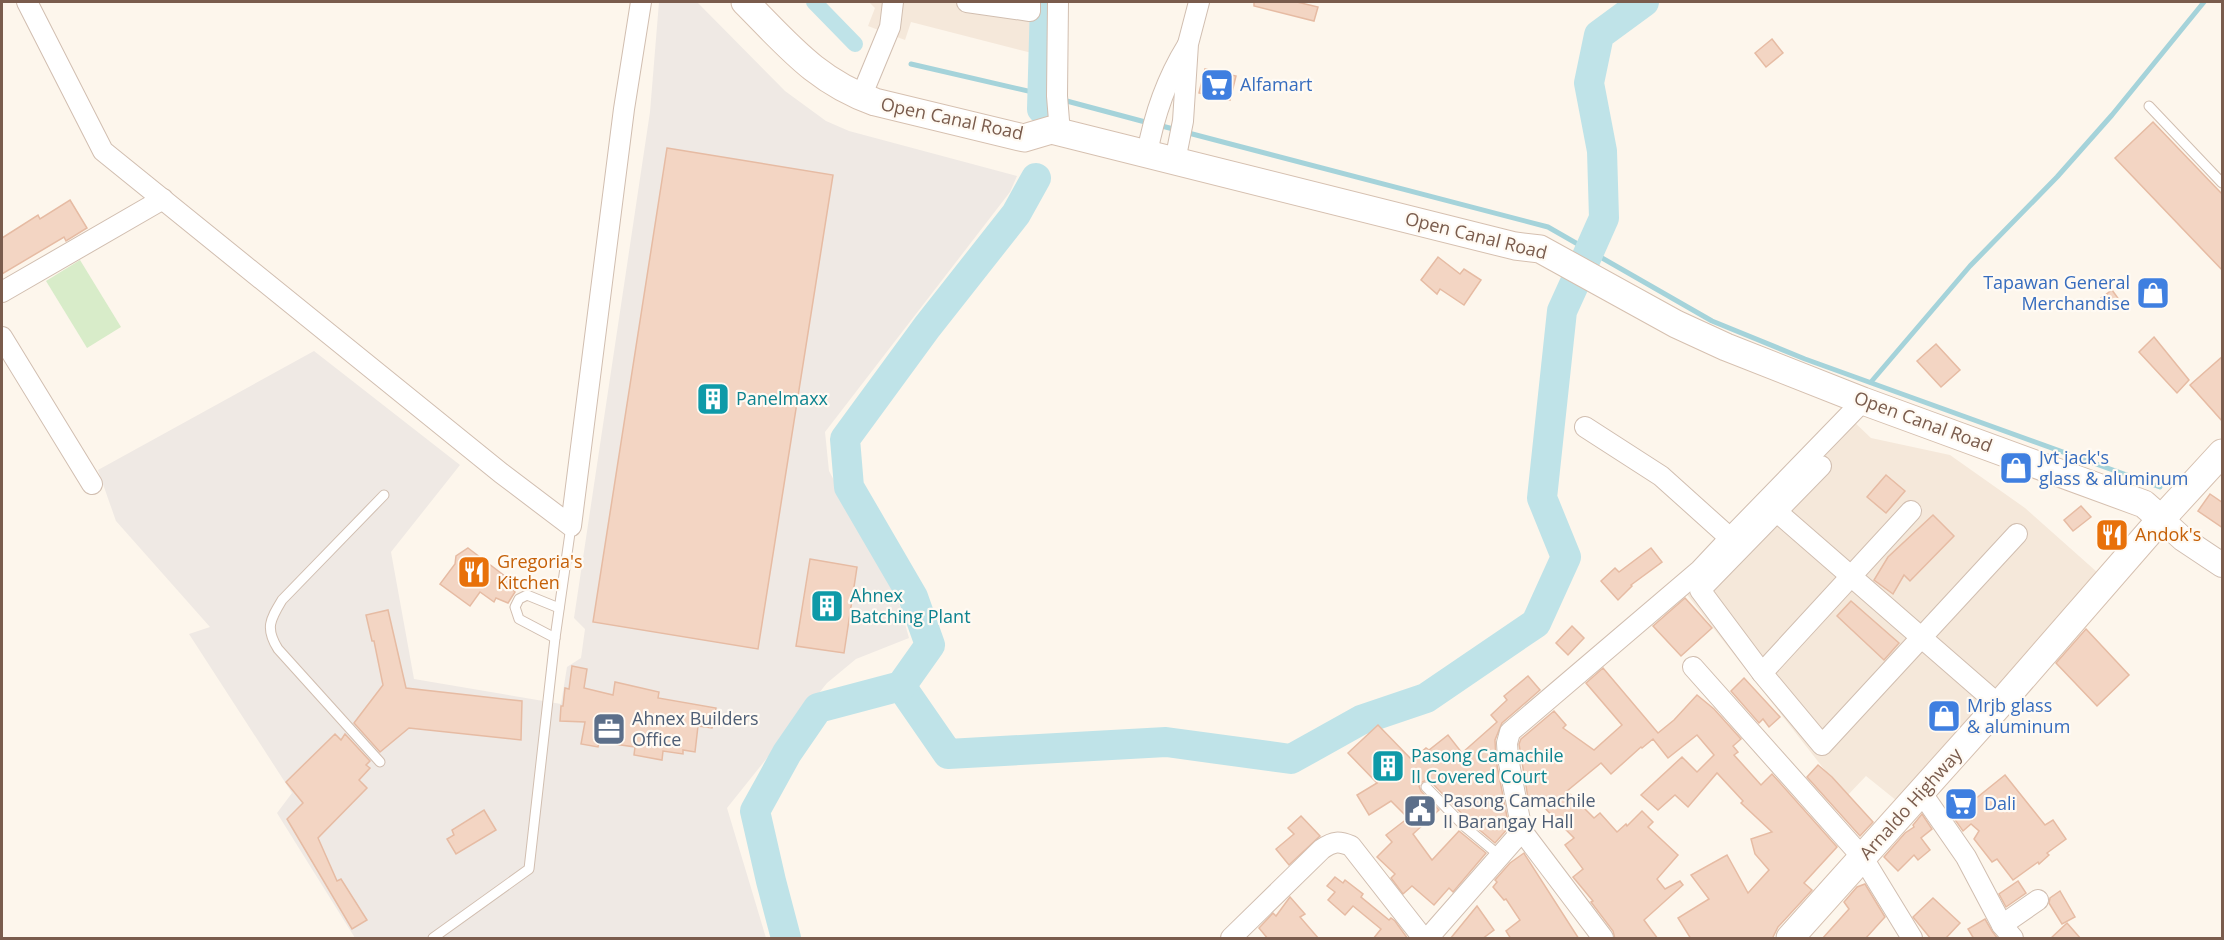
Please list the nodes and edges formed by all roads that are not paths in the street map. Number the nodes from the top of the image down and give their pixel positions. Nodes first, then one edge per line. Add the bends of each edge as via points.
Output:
1 (27, 2) edge
2 (641, 2) edge
3 (745, 2) edge
4 (892, 2) edge
5 (969, 2) edge
6 (1030, 2) edge
7 (1058, 2) edge
8 (1199, 2) edge
9 (1188, 44) junction
10 (1165, 89) junction
11 (1185, 93) junction
12 (861, 97) junction
13 (2149, 106) dead end
14 (1058, 112) junction
15 (1151, 134) junction
16 (1179, 140) junction
17 (2223, 183) edge
18 (163, 199) junction
19 (2, 292) edge
20 (2, 337) edge
21 (1863, 400) junction
22 (1585, 427) dead end
23 (2223, 453) edge
24 (1821, 466) dead end
25 (92, 484) dead end
26 (384, 495) dead end
27 (1911, 510) dead end
28 (1776, 511) junction
29 (2161, 519) junction
30 (571, 526) junction
31 (2017, 534) dead end
32 (1730, 538) junction
33 (2223, 565) edge
34 (1850, 576) junction
35 (559, 608) junction
36 (555, 638) junction
37 (1922, 638) junction
38 (1694, 667) dead end
39 (1762, 672) junction
40 (1999, 705) junction
41 (380, 762) dead end
42 (1426, 787) dead end
43 (1922, 792) junction
44 (1522, 831) junction
45 (1500, 856) junction
46 (1863, 858) junction
47 (2038, 900) dead end
48 (2008, 932) edge
49 (433, 939) edge
50 (1231, 939) edge
51 (1423, 939) edge
52 (1428, 939) edge
53 (1603, 939) edge
54 (1790, 939) edge
55 (1912, 939) edge

1 - 18 street via 103,151
2 - 30 street
3 - 12 main road, Open Canal Road via 815,71
4 - 12 street via 890,27
5 - 6 street via 1030,11
7 - 14 street
8 - 9 street
9 - 10 street
9 - 11 street
10 - 11 lane
10 - 15 street
11 - 16 street
12 - 14 main road, Open Canal Road via 1024,138 1051,130
13 - 17 lane
14 - 15 main road, Open Canal Road
15 - 16 main road, Open Canal Road
16 - 21 main road, Open Canal Road via 1515,246 1540,249 1703,337
18 - 19 street
18 - 30 street
20 - 25 street
21 - 29 main road, Open Canal Road via 2144,504
21 - 32 street
22 - 32 street via 1661,476
23 - 29 main road, Arnaldo Highway
24 - 28 street
26 - 41 lane via 282,600 269,630 278,649
27 - 34 street
28 - 34 street
28 - 39 street via 1700,590
29 - 33 street, Open Canal Road
29 - 40 main road, Arnaldo Highway
30 - 35 lane
31 - 37 street
32 - 44 street via 1700,570 1510,732 1508,758
34 - 37 street
34 - 39 street
35 - 36 lane
35 - 36 lane via 527,596 519,599 515,607 519,619
36 - 49 lane via 529,868
37 - 39 street via 1822,745
37 - 40 street
38 - 46 street
40 - 43 main road, Arnaldo Highway
42 - 45 lane
43 - 46 main road, Arnaldo Highway
43 - 48 street via 1966,857
44 - 45 street
44 - 53 street
45 - 52 street
46 - 54 main road, Arnaldo Highway
46 - 55 street
47 - 48 street
50 - 51 street via 1322,849 1340,841 1351,846

